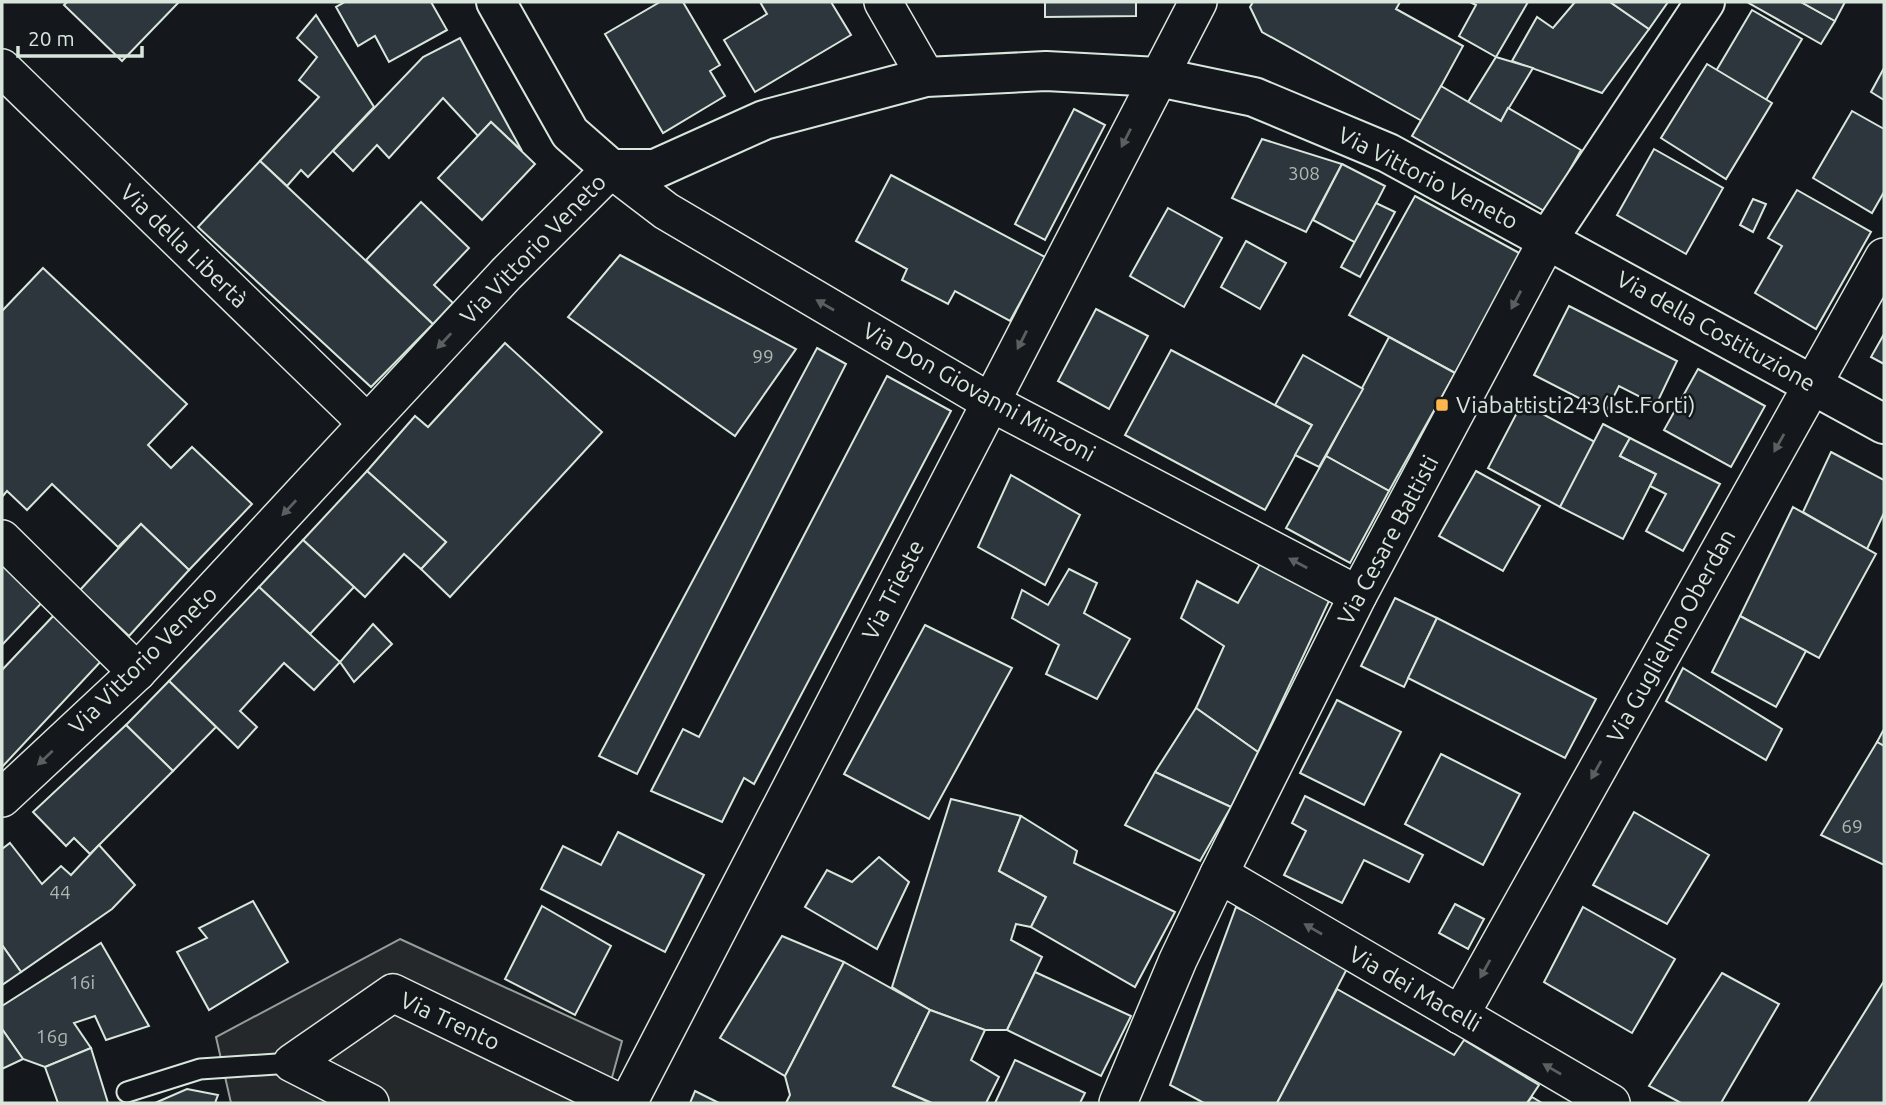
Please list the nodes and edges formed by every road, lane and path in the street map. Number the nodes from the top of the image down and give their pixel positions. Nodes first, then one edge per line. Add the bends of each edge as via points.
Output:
1 (496, 2) edge
2 (883, 2) edge
3 (1198, 2) edge
4 (1705, 2) edge
5 (2, 68) edge
6 (926, 77) junction
7 (1158, 77) junction
8 (611, 169) junction
9 (1548, 239) junction
10 (1884, 257) edge
11 (1812, 384) junction
12 (990, 402) junction
13 (367, 423) junction
14 (1884, 424) edge
15 (2, 539) edge
16 (1358, 595) junction
17 (137, 672) junction
18 (2, 798) edge
19 (1219, 874) junction
20 (1460, 1015) junction
21 (292, 1063) junction
22 (127, 1092) dead end
23 (370, 1103) edge
24 (620, 1103) edge
25 (628, 1103) edge
26 (1118, 1103) edge
27 (1611, 1103) edge

1 - 8 street via 569,133
2 - 6 street
3 - 7 street, Via Trieste
4 - 9 street, Via Cesare Battisti
5 - 13 street, Via della Libertà
6 - 7 street, Via Vittorio Veneto via 1046,71
6 - 8 street, Via Vittorio Veneto via 764,120 654,169
7 - 9 street, Via Vittorio Veneto via 1254,97 1364,142
7 -> 12 street, Via Trieste
12 -> 8 street, Via Don Giovanni Minzoni via 666,211
8 -> 13 street, Via Vittorio Veneto
9 - 11 street, Via della Costituzione
9 -> 16 street, Via Cesare Battisti
10 - 11 street, Via Guglielmo Oberdan
11 - 14 street, Via della Costituzione
11 -> 20 street, Via Guglielmo Oberdan
16 -> 12 street, Via Don Giovanni Minzoni
12 - 25 street, Via Trieste
13 -> 17 street, Via Vittorio Veneto
15 - 17 street
16 - 19 street, Via Cesare Battisti
17 -> 18 street, Via Vittorio Veneto
20 -> 19 street, Via dei Macelli
19 - 26 street, Via Cesare Battisti
27 -> 20 street, Via dei Macelli
21 - 22 lane via 200,1069
21 - 23 street
21 - 24 street, Via Trento via 393,993

